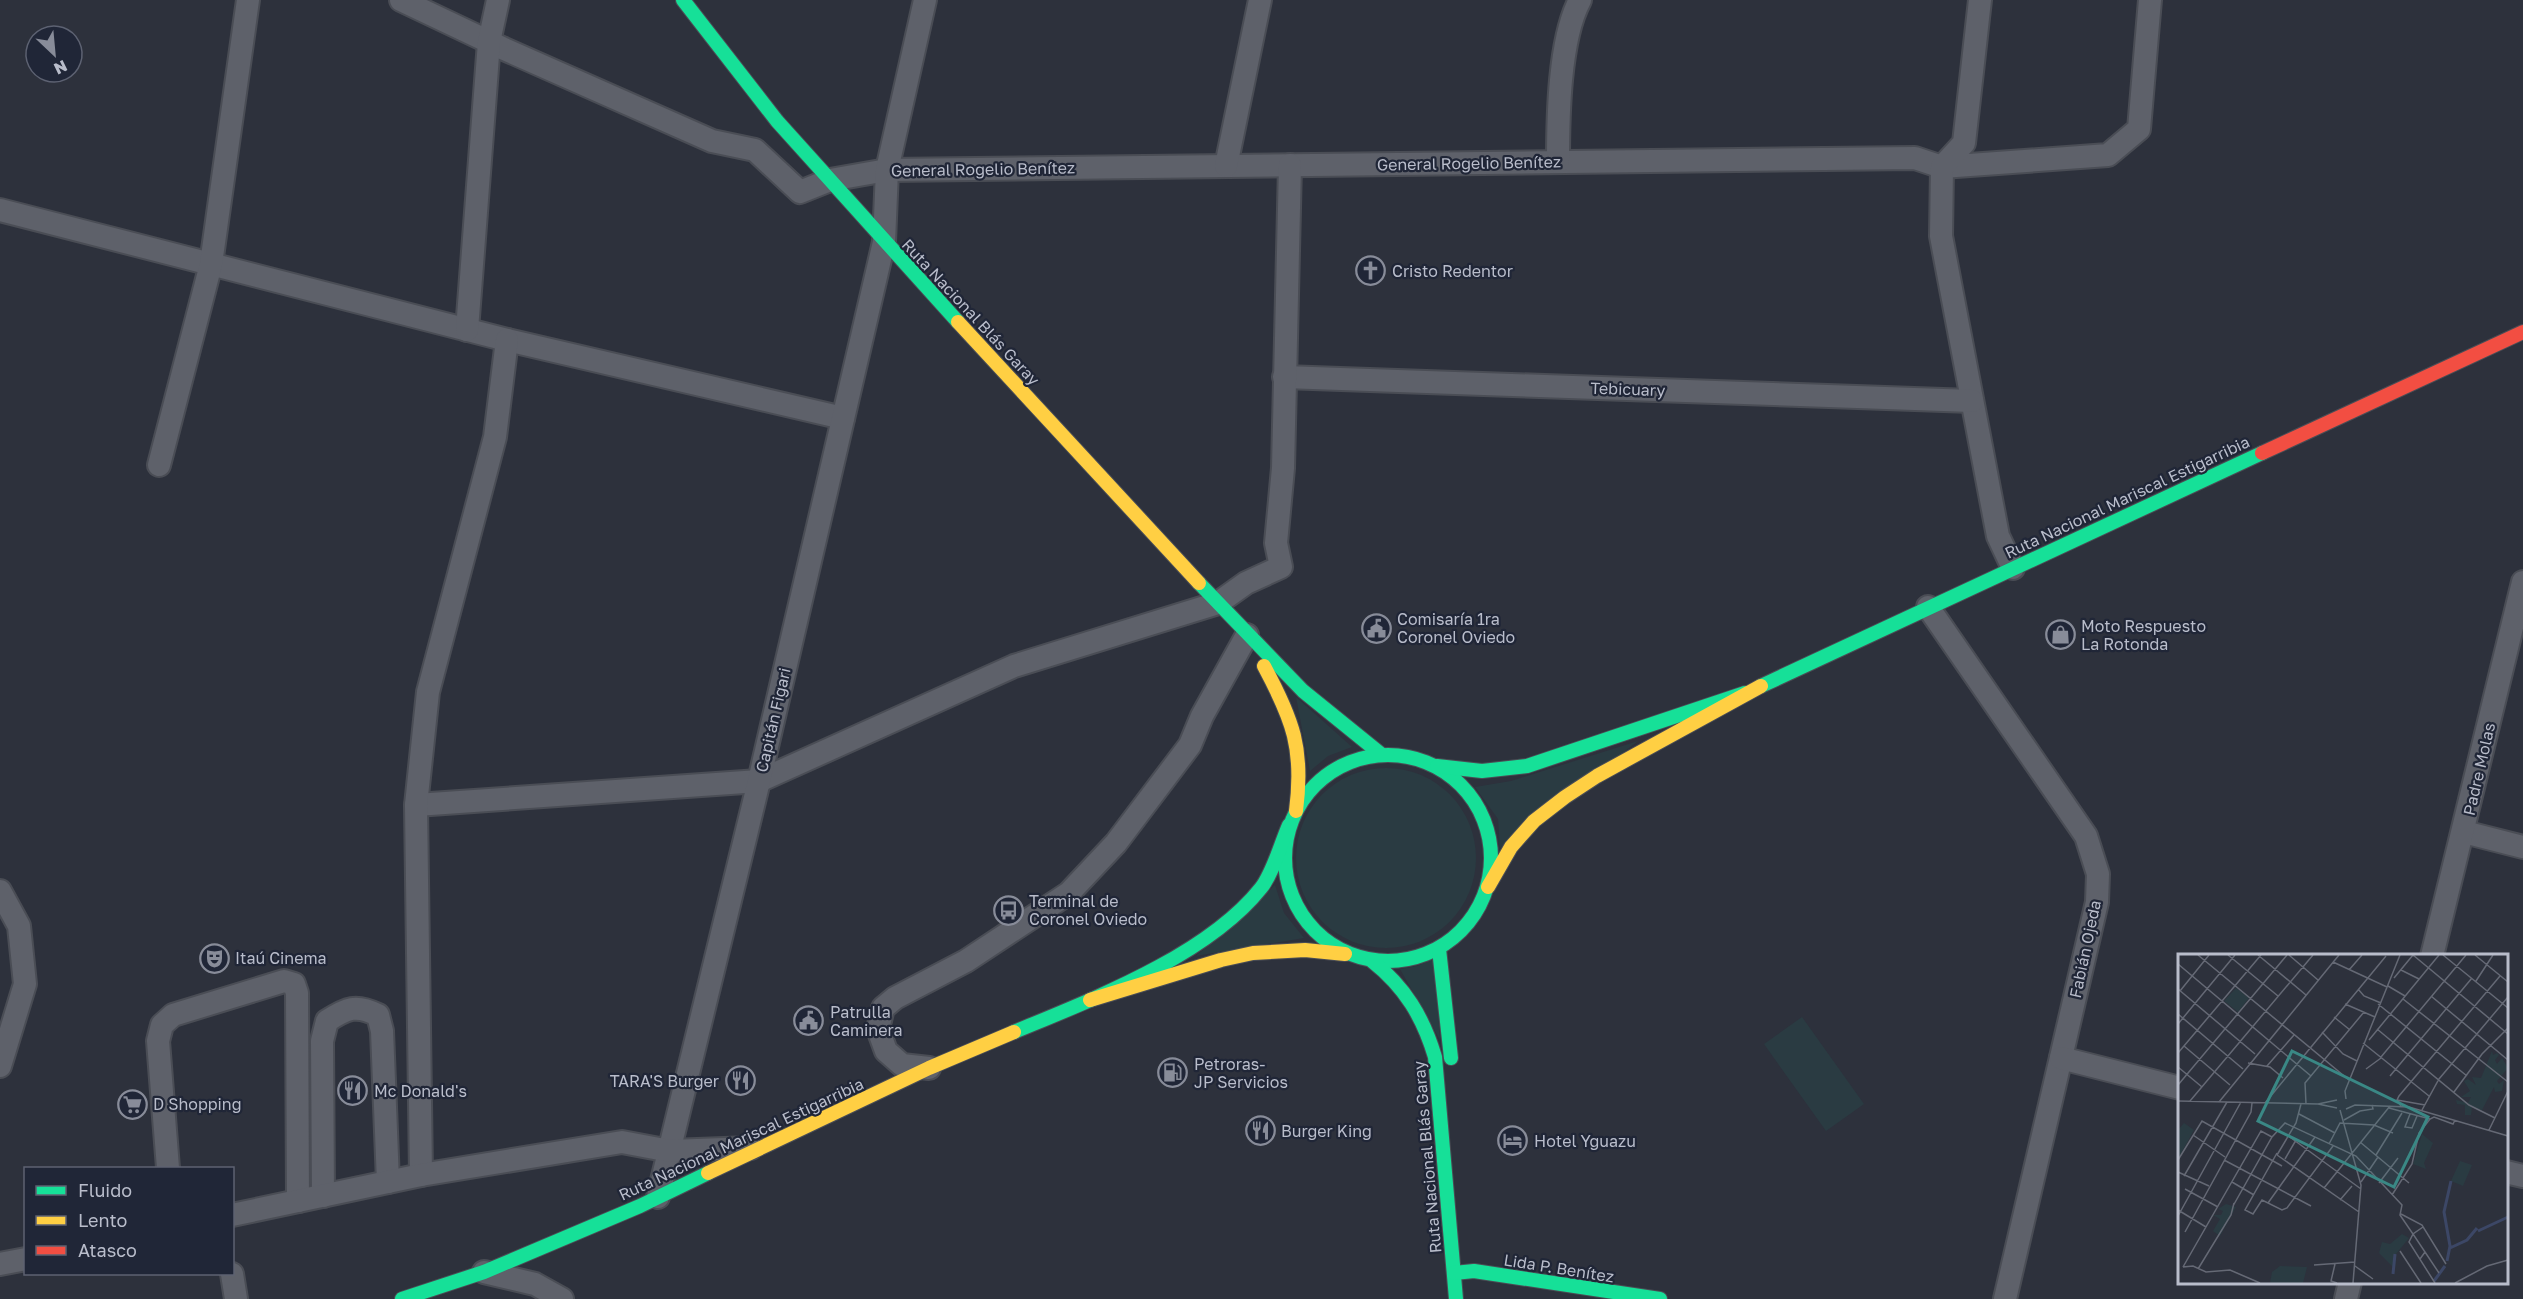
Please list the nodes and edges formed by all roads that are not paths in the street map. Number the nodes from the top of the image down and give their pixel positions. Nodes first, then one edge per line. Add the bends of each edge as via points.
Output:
1 (248, 0) edge
2 (401, 0) edge
3 (498, 0) edge
4 (683, 0) edge
5 (924, 0) edge
6 (1260, 0) edge
7 (1580, 0) edge
8 (1980, 0) edge
9 (2150, 0) edge
10 (489, 42) junction
11 (1558, 162) junction
12 (1290, 165) junction
13 (1227, 166) junction
14 (1942, 166) junction
15 (887, 170) junction
16 (830, 180) junction
17 (0, 210) edge
18 (884, 242) junction
19 (211, 264) junction
20 (467, 330) junction
21 (2523, 332) edge
22 (507, 340) junction
23 (1284, 377) junction
24 (1972, 401) junction
25 (843, 418) junction
26 (159, 465) dead end
27 (2013, 568) junction
28 (2523, 582) edge
29 (1218, 603) junction
30 (1928, 607) junction
31 (1247, 636) junction
32 (1745, 693) junction
33 (1382, 755) junction
34 (1437, 766) junction
35 (759, 781) junction
36 (416, 805) junction
37 (1296, 811) junction
38 (1289, 825) junction
39 (2464, 832) junction
40 (2523, 848) edge
41 (1488, 887) junction
42 (0, 891) edge
43 (1439, 948) junction
44 (2433, 954) edge
45 (1349, 955) junction
46 (1372, 961) junction
47 (1090, 1000) junction
48 (2061, 1058) junction
49 (0, 1066) edge
50 (929, 1068) junction
51 (1452, 1073) dead end
52 (2178, 1087) edge
53 (763, 1148) junction
54 (670, 1151) junction
55 (168, 1167) edge
56 (2508, 1172) edge
57 (421, 1175) junction
58 (2523, 1176) edge
59 (388, 1182) junction
60 (323, 1196) junction
61 (658, 1197) junction
62 (298, 1201) junction
63 (234, 1215) edge
64 (24, 1259) edge
65 (0, 1264) edge
66 (1473, 1265) junction
67 (484, 1272) junction
68 (1454, 1273) junction
69 (232, 1275) edge
70 (2350, 1284) edge
71 (1475, 1290) dead end
72 (237, 1299) edge
73 (402, 1299) edge
74 (562, 1299) edge
75 (1456, 1299) edge
76 (1660, 1299) edge
77 (2005, 1299) edge
78 (2346, 1299) edge

1 - 19 street
2 - 10 street
3 - 10 street
4 - 16 main road, Ruta Nacional Blás Garay via 777,121
5 - 15 street, Capitán Figari
6 - 13 street
7 - 11 street via 1567,35
8 - 14 street via 1964,143
9 - 14 street, General Rogelio Benítez via 2139,129 2108,155
10 - 16 street, General Rogelio Benítez via 712,141 755,150 800,192
10 - 20 street
11 - 12 street, General Rogelio Benítez
11 - 14 street, General Rogelio Benítez via 1915,158
12 - 13 street, General Rogelio Benítez
12 - 23 street
13 - 15 street, General Rogelio Benítez
14 - 24 street via 1941,236
15 - 16 street, General Rogelio Benítez
15 - 18 street, Capitán Figari
16 - 18 main road, Ruta Nacional Blás Garay
17 - 19 street
18 - 25 street, Capitán Figari
18 - 29 main road, Ruta Nacional Blás Garay
19 - 20 street
19 - 26 street
20 - 22 street
21 - 27 main road, Ruta Nacional Mariscal Estigarribia
22 - 25 street
22 - 36 street via 495,437 428,693
23 - 24 street, Tebicuary
23 - 29 street via 1283,468 1276,543 1281,567 1246,583
24 - 27 street via 1998,536
25 - 35 street, Capitán Figari
27 - 30 main road, Ruta Nacional Mariscal Estigarribia
28 - 39 street, Padre Molas
29 - 31 main road, Ruta Nacional Blás Garay
29 - 35 street via 1014,666
30 - 32 main road, Ruta Nacional Mariscal Estigarribia
30 - 48 street, Fabián Ojeda via 2086,837 2098,874 2097,902
31 - 33 main road, Ruta Nacional Blás Garay via 1303,691
31 - 37 main road, Ruta Nacional Blás Garay via 1279,693 1299,744 1301,770
31 - 50 street via 1190,745 1116,843 1069,893 976,955 883,1008 878,1029 886,1051 903,1065
32 - 34 main road via 1527,766 1482,771
32 - 41 main road via 1565,797 1534,821 1511,847
33 - 34 main road via 1410,757
33 - 37 main road via 1352,761 1325,776
34 - 41 main road via 1460,783 1478,805 1489,831 1492,860
35 - 36 street
35 - 54 street, Capitán Figari
36 - 57 street
37 - 38 main road
38 - 45 main road via 1284,856 1288,887 1301,915 1322,939
38 - 47 main road via 1263,886 1230,922 1187,951
39 - 40 street
39 - 44 street, Padre Molas
41 - 43 main road via 1477,912 1460,933
42 - 49 street via 18,926 25,984
43 - 46 main road via 1407,960
43 - 51 main road, Ruta Nacional Blás Garay
45 - 46 main road
45 - 47 main road via 1316,950 1253,952
46 - 68 main road, Ruta Nacional Blás Garay via 1394,977 1407,993 1425,1024 1435,1057
47 - 50 main road, Ruta Nacional Mariscal Estigarribia
48 - 52 street
48 - 77 street, Fabián Ojeda
50 - 53 main road, Ruta Nacional Mariscal Estigarribia
53 - 54 street
53 - 61 main road, Ruta Nacional Mariscal Estigarribia
54 - 57 street via 622,1142
54 - 61 street, Capitán Figari
55 - 62 street via 158,1041 162,1025 173,1015 284,981 294,984 297,993
56 - 58 street
57 - 59 street
59 - 60 street
59 - 60 street via 382,1031 378,1015 363,1007 343,1011 327,1022 322,1041
60 - 62 street
61 - 67 main road, Ruta Nacional Mariscal Estigarribia
62 - 63 street
64 - 65 street
66 - 68 main road, Lida P. Benítez
66 - 71 main road
66 - 76 main road, Lida P. Benítez
67 - 73 main road, Ruta Nacional Mariscal Estigarribia
67 - 74 street via 535,1284
68 - 75 main road, Ruta Nacional Blás Garay
69 - 72 street
70 - 78 street

